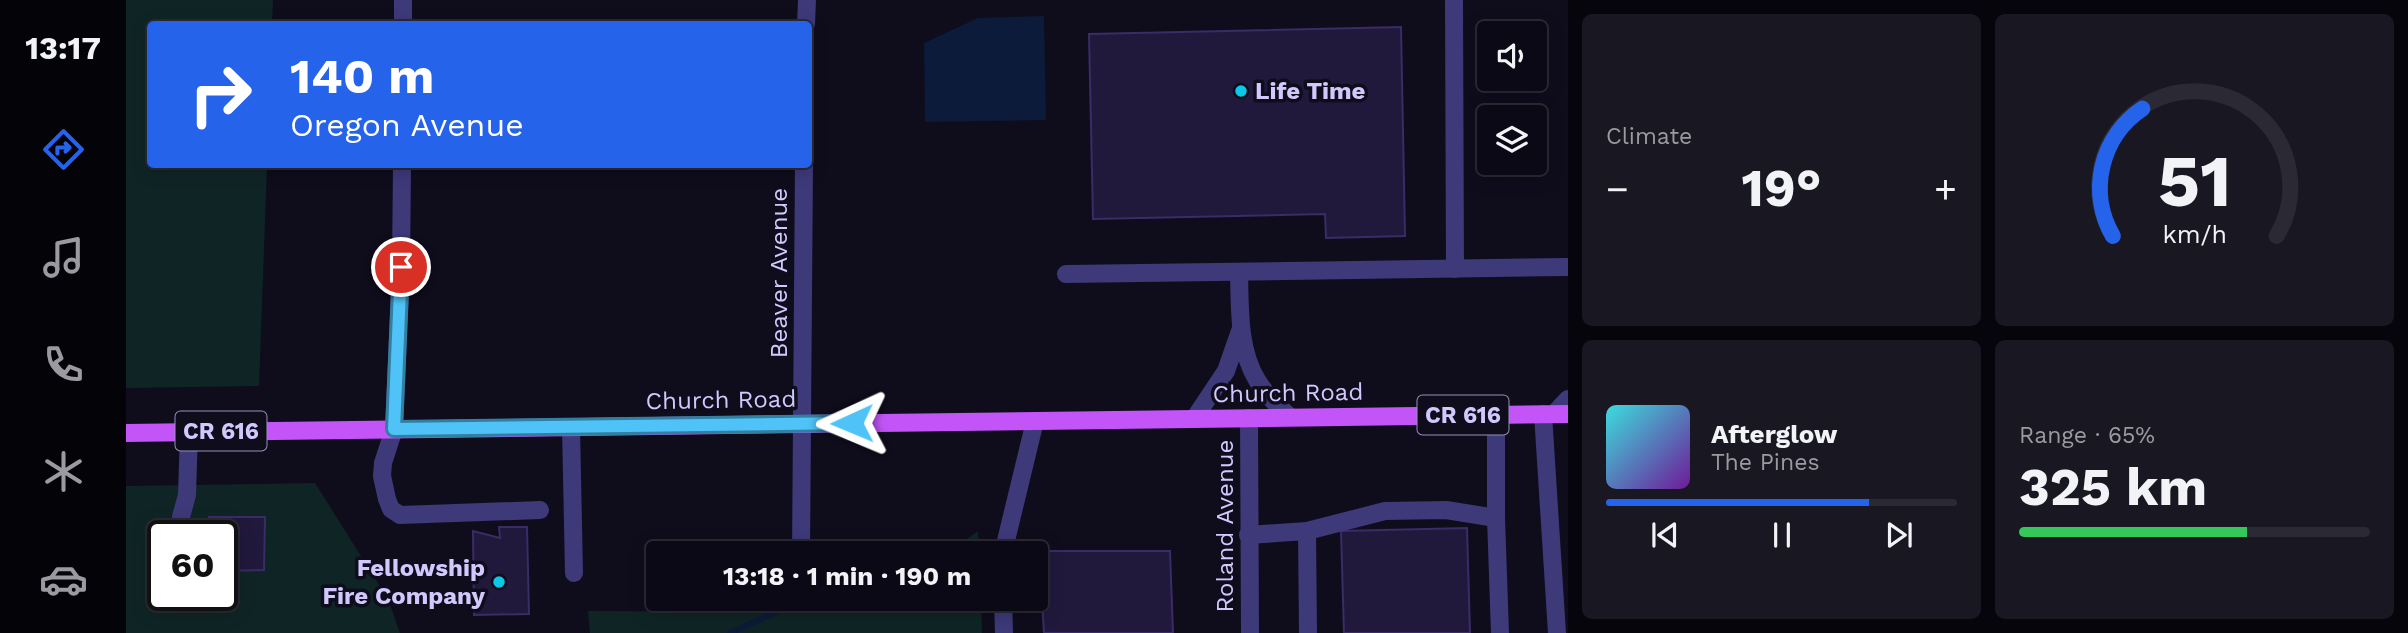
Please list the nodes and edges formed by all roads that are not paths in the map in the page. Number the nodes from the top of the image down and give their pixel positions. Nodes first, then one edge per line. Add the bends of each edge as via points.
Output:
1 (403, 0) edge
2 (807, 0) edge
3 (1454, 0) edge
4 (403, 21) edge
5 (806, 21) edge
6 (402, 168) edge
7 (804, 168) edge
8 (1568, 267) edge
9 (1455, 269) junction
10 (1238, 272) junction
11 (1066, 274) dead end
12 (1241, 328) junction
13 (1568, 399) edge
14 (1496, 414) junction
15 (1555, 414) edge
16 (1290, 417) junction
17 (1249, 418) junction
18 (1194, 419) junction
19 (1035, 421) junction
20 (804, 424) junction
21 (572, 427) junction
22 (394, 429) junction
23 (189, 432) junction
24 (126, 433) edge
25 (540, 510) dead end
26 (1496, 518) junction
27 (181, 520) edge
28 (1307, 531) junction
29 (1248, 535) junction
30 (802, 541) edge
31 (1006, 541) edge
32 (574, 573) dead end
33 (1003, 611) edge
34 (1004, 633) edge
35 (1250, 633) edge
36 (1307, 633) edge
37 (1500, 633) edge
38 (1557, 633) edge

1 - 4 street
2 - 5 street
3 - 9 street
6 - 22 street
7 - 20 street, Beaver Avenue
8 - 9 street
9 - 10 street
10 - 11 street
10 - 12 street
12 - 16 street via 1257,380
12 - 18 street via 1226,371
13 - 15 street
14 - 15 main road, Church Road / CR 616
14 - 16 main road, Church Road / CR 616
14 - 26 street
15 - 38 street
16 - 17 main road, Church Road / CR 616
17 - 18 main road, Church Road / CR 616
17 - 29 street, Roland Avenue
18 - 19 main road, Church Road / CR 616
19 - 20 main road, Church Road / CR 616
19 - 31 street
20 - 21 main road, Church Road / CR 616
20 - 30 street, Beaver Avenue
21 - 22 main road, Church Road / CR 616
21 - 32 street
22 - 23 main road, Church Road / CR 616
22 - 25 street via 382,476 391,509 400,515
23 - 24 main road, Church Road / CR 616
23 - 27 street via 187,495
26 - 28 street via 1446,510 1385,511
26 - 37 street
28 - 29 street
28 - 36 street
29 - 35 street, Roland Avenue
33 - 34 street

